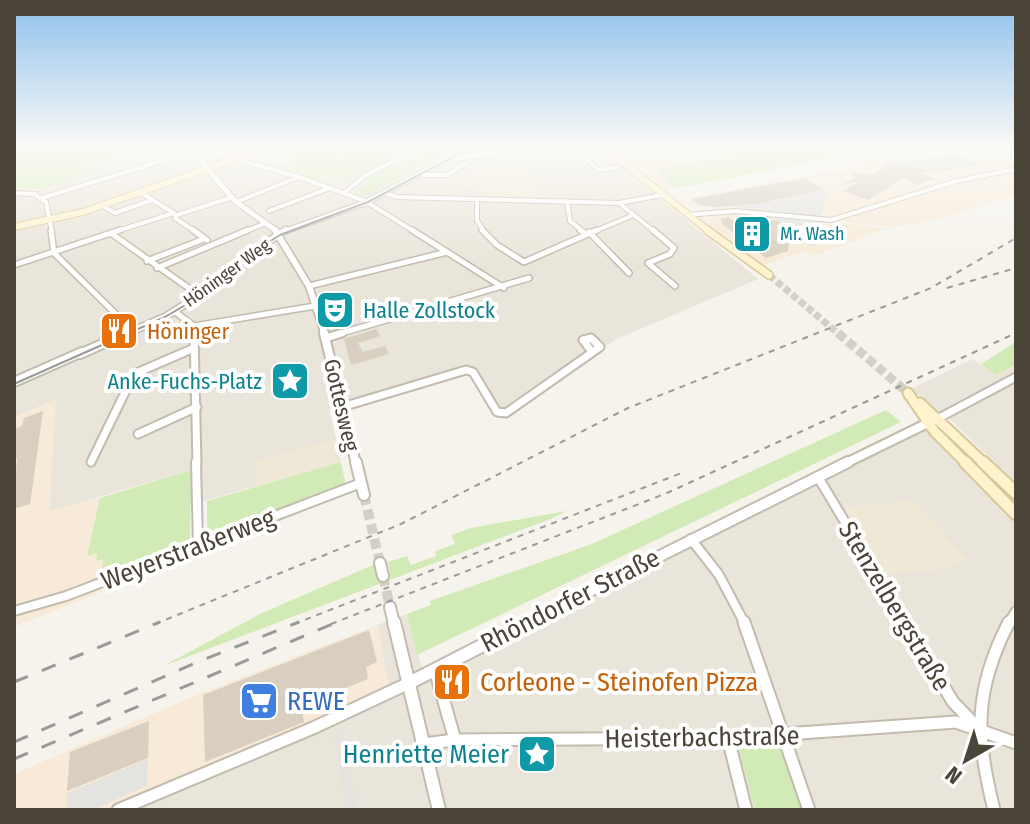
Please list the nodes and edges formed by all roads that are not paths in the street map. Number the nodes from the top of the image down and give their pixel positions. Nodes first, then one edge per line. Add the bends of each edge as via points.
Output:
1 (76, 187) edge
2 (146, 187) edge
3 (152, 187) edge
4 (224, 187) edge
5 (268, 187) edge
6 (351, 187) edge
7 (396, 187) edge
8 (653, 187) edge
9 (936, 187) edge
10 (330, 188) joint
11 (140, 192) junction
12 (14, 193) edge
13 (344, 193) junction
14 (385, 193) junction
15 (662, 195) junction
16 (42, 198) junction
17 (234, 199) junction
18 (152, 200) junction
19 (477, 200) junction
20 (567, 201) junction
21 (367, 202) junction
22 (619, 203) junction
23 (103, 206) junction
24 (269, 211) dead end
25 (175, 214) junction
26 (262, 214) dead end
27 (254, 216) junction
28 (631, 216) junction
29 (50, 217) junction
30 (689, 217) junction
31 (14, 225) edge
32 (268, 226) junction
33 (292, 227) junction
34 (587, 233) junction
35 (112, 234) junction
36 (280, 234) junction
37 (204, 239) junction
38 (213, 244) junction
39 (53, 251) junction
40 (447, 252) junction
41 (147, 261) junction
42 (14, 265) edge
43 (157, 268) junction
44 (629, 273) dead end
45 (769, 275) tunnel mouth
46 (529, 278) dead end
47 (309, 286) junction
48 (675, 286) dead end
49 (504, 288) junction
50 (200, 296) junction
51 (315, 306) junction
52 (174, 311) junction
53 (194, 326) junction
54 (131, 329) junction
55 (326, 338) junction
56 (194, 348) junction
57 (592, 352) dead end
58 (80, 354) junction
59 (1016, 377) edge
60 (14, 382) edge
61 (197, 407) junction
62 (342, 407) junction
63 (934, 421) junction
64 (138, 434) dead end
65 (91, 462) dead end
66 (818, 477) junction
67 (361, 483) junction
68 (1016, 493) edge
69 (364, 495) tunnel mouth
70 (1016, 514) edge
71 (691, 539) junction
72 (198, 545) junction
73 (380, 563) tunnel mouth
74 (383, 576) tunnel mouth
75 (390, 607) tunnel mouth
76 (14, 611) edge
77 (1016, 611) edge
78 (434, 668) junction
79 (409, 683) junction
80 (979, 729) junction
81 (786, 736) junction
82 (728, 738) junction
83 (455, 740) junction
84 (1016, 743) edge
85 (423, 744) junction
86 (118, 810) edge
87 (439, 810) edge
88 (746, 810) edge
89 (809, 810) edge
90 (994, 810) edge

1 - 16 street
2 - 29 main road
3 - 11 main road
4 - 17 street, Gottesweg
5 - 17 street
6 - 13 street
7 - 14 street, Höninger Weg
8 - 15 main road
9 - 30 street via 831,220 724,211
10 - 13 street
10 - 24 street
11 - 18 street
11 - 23 main road
12 - 16 street
13 - 21 street
14 - 19 street
14 - 21 street, Höninger Weg
15 - 22 street
15 - 30 main road
16 - 29 street
17 - 25 street
17 - 27 street, Gottesweg
18 - 23 street via 115,213
18 - 25 street
19 - 20 street
19 - 34 street via 474,211 482,229 505,252 527,262
20 - 22 street
20 - 34 street via 571,222
21 - 33 street, Höninger Weg
21 - 36 street, Höninger Weg
21 - 40 street
22 - 28 street
23 - 29 main road
25 - 35 street
25 - 37 street
26 - 27 street
27 - 32 street, Gottesweg
28 - 34 street
28 - 48 street via 674,248 648,263
29 - 31 main road
29 - 39 street
30 - 45 main road
32 - 33 street
32 - 36 street, Gottesweg
32 - 38 street
33 - 36 street, Höninger Weg
34 - 44 street
35 - 39 street
35 - 41 street
36 - 47 street, Gottesweg
36 - 50 street, Höninger Weg
37 - 38 street
37 - 41 street
38 - 43 street
39 - 42 street
39 - 54 street
40 - 47 street
40 - 49 street
41 - 43 street
43 - 50 street
46 - 49 street
47 - 51 street, Gottesweg
49 - 55 street
50 - 52 street, Höninger Weg
51 - 53 street
51 - 55 street, Gottesweg
52 - 53 street, Höninger Weg
52 - 54 street, Höninger Weg
52 - 58 street, Höninger Weg
53 - 56 street
54 - 58 street, Höninger Weg
55 - 62 street, Gottesweg
56 - 61 street
56 - 65 street via 134,374
57 - 62 street via 506,413 497,412 473,372 466,370
58 - 60 street, Höninger Weg
59 - 63 street, Rhöndorfer Straße
61 - 64 street
61 - 72 street
62 - 67 street, Gottesweg
63 - 66 street, Rhöndorfer Straße
63 - 68 main road
63 - 70 main road
66 - 71 street, Rhöndorfer Straße
66 - 80 street, Stenzelbergstraße via 942,685
67 - 69 street, Gottesweg
67 - 72 street, Weyerstraßerweg
71 - 78 street, Rhöndorfer Straße
71 - 81 street via 739,608
72 - 76 street, Weyerstraßerweg
73 - 74 street
75 - 79 street
77 - 80 street via 994,655
78 - 79 street, Rhöndorfer Straße
78 - 83 street
79 - 85 street
79 - 86 street, Rhöndorfer Straße
80 - 81 street, Heisterbachstraße via 956,722
80 - 84 street
80 - 90 street
81 - 82 street, Heisterbachstraße
81 - 89 street
82 - 83 street, Heisterbachstraße
82 - 88 street
83 - 85 street, Heisterbachstraße
85 - 87 street

